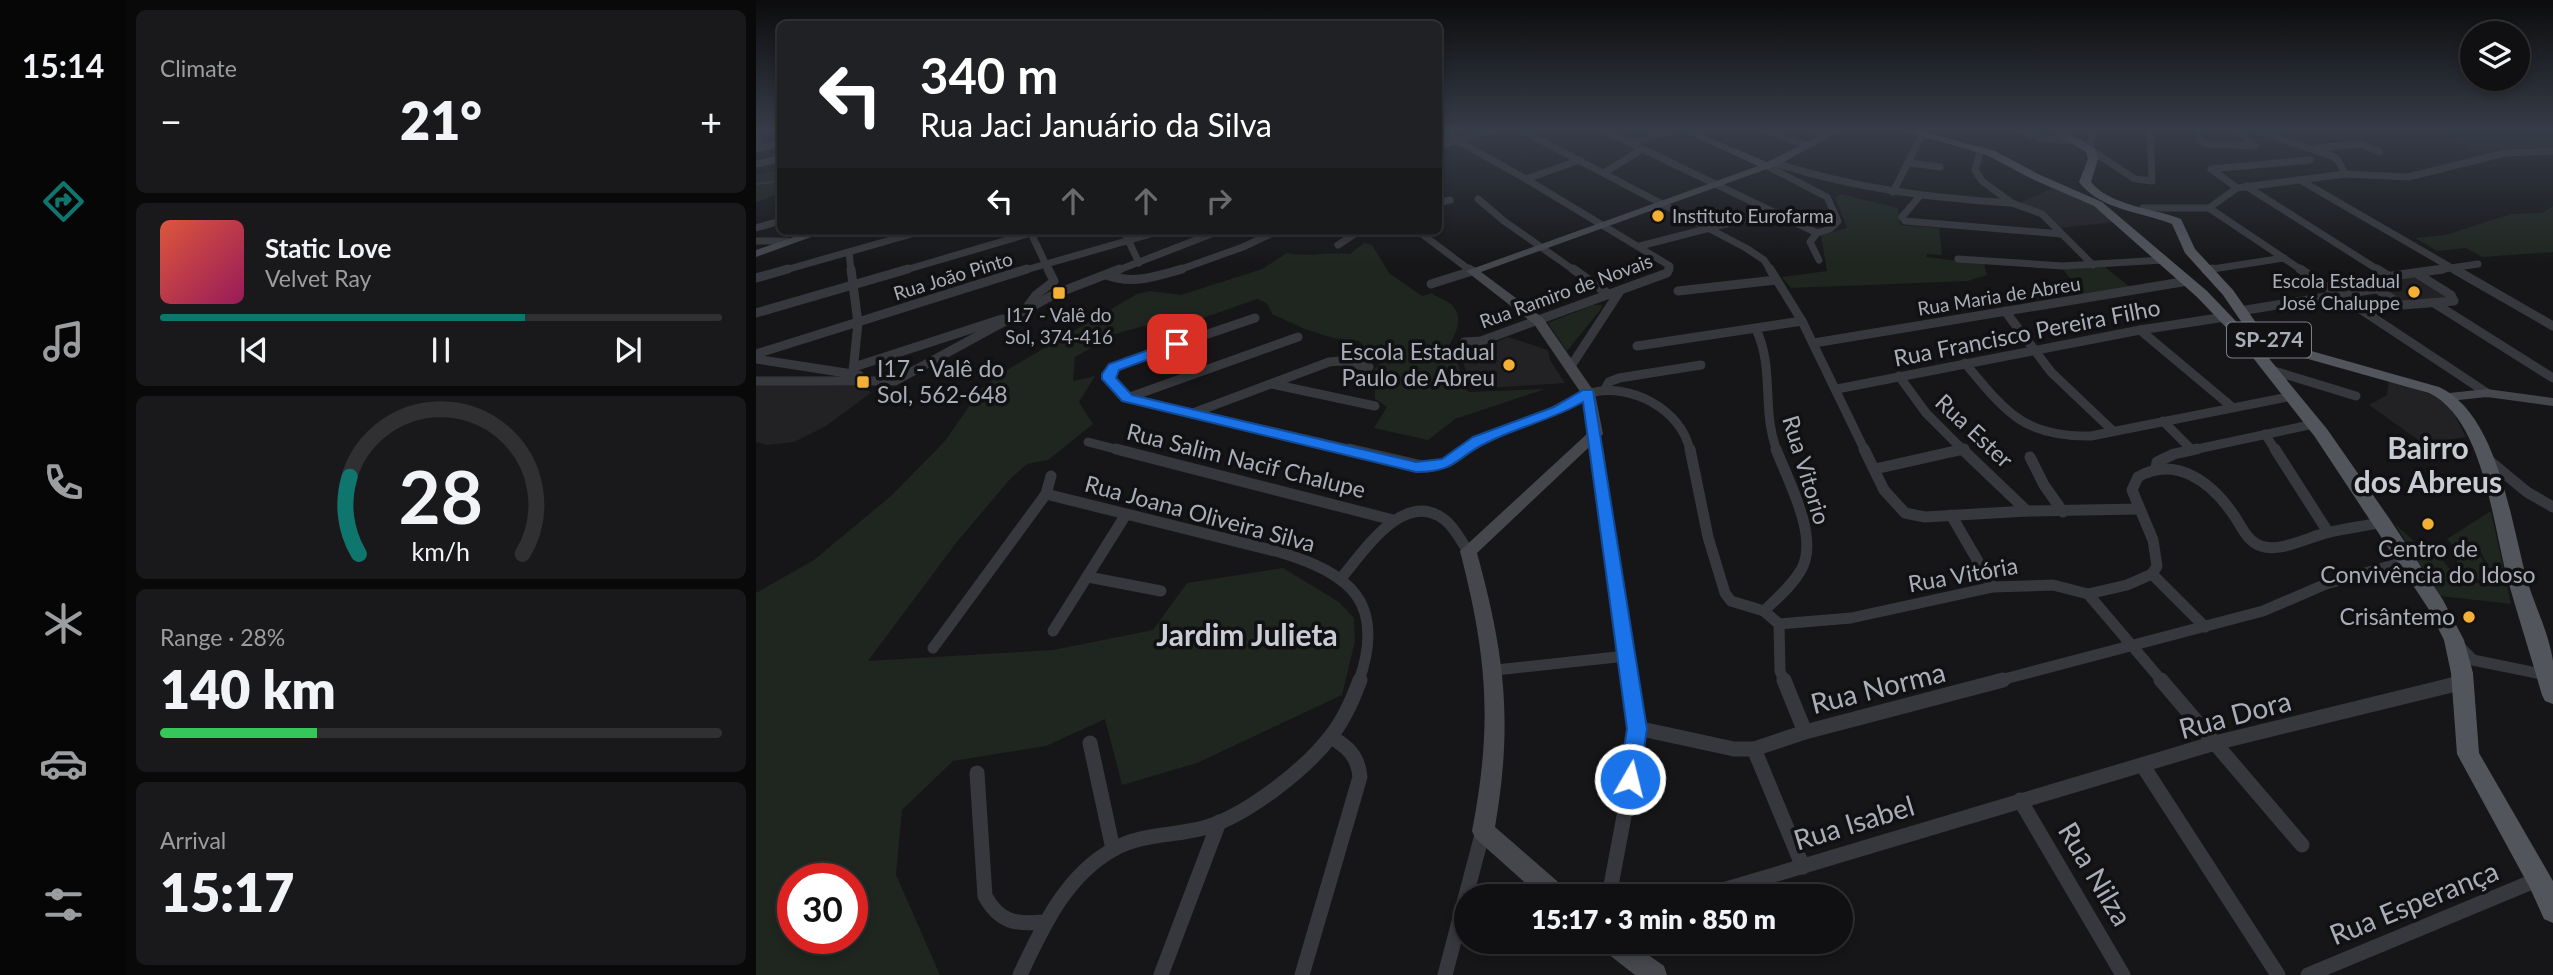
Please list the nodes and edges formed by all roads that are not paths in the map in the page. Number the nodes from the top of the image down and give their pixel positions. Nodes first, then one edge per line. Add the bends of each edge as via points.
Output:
1 (1518, 174) edge
2 (1539, 174) edge
3 (1607, 174) edge
4 (1694, 174) edge
5 (1744, 174) edge
6 (1789, 174) edge
7 (1817, 174) edge
8 (1903, 174) edge
9 (1978, 174) edge
10 (2036, 174) edge
11 (2088, 174) edge
12 (2125, 174) edge
13 (2154, 174) edge
14 (2220, 174) edge
15 (2341, 174) edge
16 (2356, 174) edge
17 (2418, 174) edge
18 (1526, 179) junction
19 (2301, 180) junction
20 (1716, 185) junction
21 (2242, 187) junction
22 (1893, 192) junction
23 (1919, 197) junction
24 (1478, 199) dead end
25 (1450, 200) dead end
26 (1442, 202) edge
27 (2011, 203) junction
28 (1663, 204) junction
29 (2098, 204) junction
30 (2143, 208) junction
31 (2209, 208) junction
32 (1772, 212) junction
33 (777, 222) edge
34 (1603, 225) junction
35 (756, 228) edge
36 (1708, 228) junction
37 (1817, 233) junction
38 (2061, 234) junction
39 (808, 235) edge
40 (908, 235) edge
41 (1021, 235) edge
42 (1032, 235) edge
43 (1126, 235) edge
44 (1208, 235) edge
45 (1269, 235) edge
46 (1353, 235) edge
47 (1423, 235) edge
48 (756, 241) edge
49 (787, 241) junction
50 (1338, 245) dead end
51 (1640, 246) junction
52 (1540, 247) junction
53 (849, 252) junction
54 (756, 254) edge
55 (2284, 258) junction
56 (1958, 259) dead end
57 (1819, 260) dead end
58 (2163, 260) junction
59 (1139, 263) junction
60 (1046, 264) junction
61 (2478, 264) dead end
62 (2093, 265) junction
63 (2454, 268) junction
64 (2206, 270) junction
65 (1472, 271) junction
66 (2417, 273) junction
67 (1107, 275) junction
68 (2389, 277) junction
69 (756, 278) edge
70 (1091, 280) junction
71 (1776, 280) junction
72 (1054, 281) junction
73 (2188, 281) junction
74 (1431, 284) dead end
75 (851, 285) junction
76 (2375, 289) junction
77 (1678, 291) dead end
78 (1615, 293) junction
79 (2340, 295) junction
80 (2434, 303) junction
81 (1022, 311) junction
82 (2005, 311) junction
83 (756, 313) edge
84 (2232, 314) junction
85 (1255, 318) dead end
86 (1539, 321) junction
87 (1801, 321) junction
88 (858, 323) junction
89 (2553, 326) edge
90 (1756, 328) junction
91 (2140, 330) junction
92 (1298, 337) dead end
93 (1464, 342) dead end
94 (2249, 342) junction
95 (1814, 343) junction
96 (1637, 346) dead end
97 (2285, 348) junction
98 (2034, 350) junction
99 (756, 356) edge
100 (1965, 363) junction
101 (1701, 365) dead end
102 (1571, 366) junction
103 (1369, 367) dead end
104 (853, 370) junction
105 (2271, 370) junction
106 (1899, 376) junction
107 (2553, 378) edge
108 (756, 381) edge
109 (877, 383) junction
110 (1272, 384) junction
111 (1605, 389) junction
112 (1837, 389) junction
113 (1588, 393) junction
114 (2487, 393) junction
115 (2293, 396) junction
116 (2356, 396) dead end
117 (2449, 397) junction
118 (1127, 398) junction
119 (2553, 402) edge
120 (1375, 406) dead end
121 (2232, 407) junction
122 (1192, 414) junction
123 (2162, 421) junction
124 (2315, 424) junction
125 (2113, 430) junction
126 (1596, 434) junction
127 (2265, 434) junction
128 (1088, 442) dead end
129 (1965, 449) junction
130 (2192, 450) junction
131 (2483, 455) junction
132 (2030, 457) dead end
133 (2156, 468) junction
134 (1875, 469) junction
135 (1051, 476) dead end
136 (1046, 494) junction
137 (2553, 507) edge
138 (2138, 509) junction
139 (2027, 511) junction
140 (2063, 512) junction
141 (1951, 515) junction
142 (1125, 516) junction
143 (1393, 520) junction
144 (2384, 523) junction
145 (2328, 532) junction
146 (1468, 551) junction
147 (2408, 561) junction
148 (2152, 574) junction
149 (1088, 577) junction
150 (1342, 578) junction
151 (1993, 587) junction
152 (1161, 591) dead end
153 (2088, 594) junction
154 (1764, 611) junction
155 (1779, 624) junction
156 (2205, 627) junction
157 (1053, 631) dead end
158 (2131, 646) junction
159 (933, 648) dead end
160 (1626, 656) junction
161 (1496, 670) junction
162 (2466, 672) junction
163 (2546, 675) junction
164 (2553, 695) edge
165 (1637, 729) junction
166 (1805, 732) junction
167 (1331, 737) junction
168 (1090, 743) dead end
169 (2215, 743) junction
170 (1754, 749) junction
171 (2143, 766) junction
172 (977, 773) dead end
173 (2020, 800) junction
174 (1219, 822) junction
175 (1483, 831) junction
176 (2302, 845) dead end
177 (1113, 849) junction
178 (1803, 867) junction
179 (2539, 879) junction
180 (1543, 884) edge
181 (1611, 884) edge
182 (1744, 884) edge
183 (2553, 910) edge
184 (1044, 922) junction
185 (1627, 954) edge
186 (1020, 975) edge
187 (1161, 975) edge
188 (1302, 975) edge
189 (1445, 975) edge
190 (1655, 975) edge
191 (2123, 975) edge
192 (2278, 975) edge
193 (2308, 975) edge

1 - 18 street
2 - 18 street
3 - 28 street
4 - 20 street
5 - 20 street
6 - 37 street via 1827,197 1838,222
7 - 22 street
8 - 22 street
9 - 27 street
10 - 29 main road
11 - 30 main road, SP-274 via 2085,182 2092,192
12 - 13 street via 2144,183 2154,180
14 - 21 street
15 - 19 street
16 - 17 street
18 - 34 street
19 - 21 street
19 - 63 street
20 - 28 street
20 - 32 street
21 - 31 street via 2230,190
21 - 68 street
22 - 23 street
23 - 27 street
23 - 38 street via 1902,217 1905,221
24 - 52 street
25 - 26 street
27 - 38 street via 2042,214
28 - 34 street
28 - 36 street
29 - 30 main road
29 - 58 main road
30 - 31 street
30 - 64 main road, SP-274 via 2177,222 2189,250
31 - 55 street
32 - 36 street
32 - 37 street
33 - 35 street
34 - 51 street
34 - 52 street
36 - 51 street
36 - 71 street via 1755,253
37 - 57 street via 1810,242
38 - 62 street
39 - 49 street
40 - 53 street
41 - 75 street
42 - 60 street
43 - 59 street
43 - 60 street, Rua João Pinto
44 - 59 street
45 - 67 street via 1142,280 1118,281
46 - 50 street
47 - 65 street
48 - 49 street
49 - 54 street
51 - 78 street, Rua Ramiro de Novais via 1671,270
52 - 65 street
52 - 78 street
53 - 69 street
53 - 75 street
55 - 64 street
55 - 79 street
56 - 62 street
58 - 62 street
58 - 73 main road
59 - 67 street
60 - 72 street
60 - 88 street, Rua João Pinto
61 - 63 street
63 - 66 street
63 - 89 street
64 - 84 main road, SP-274 via 2228,293
65 - 74 street
65 - 86 street
66 - 68 street
66 - 80 street via 2454,298
67 - 70 street
68 - 76 street via 2366,280
70 - 72 street
70 - 81 street
71 - 77 street
71 - 87 street
72 - 81 street
73 - 82 street, Rua Maria de Abreu
73 - 84 main road
75 - 83 street
75 - 88 street
76 - 79 street, Rua Francisco Pereira Filho
76 - 80 street via 2402,305
78 - 86 street, Rua Ramiro de Novais
78 - 102 street
79 - 84 street, Rua Francisco Pereira Filho
79 - 114 street
80 - 107 street
81 - 104 street
81 - 109 street via 902,378
82 - 95 street, Rua Maria de Abreu
82 - 98 street
84 - 91 street, Rua Francisco Pereira Filho
84 - 94 main road
84 - 97 main road, SP-274
85 - 118 street via 1114,367 1109,379
86 - 93 street, Rua Ramiro de Novais via 1481,341
86 - 102 street
87 - 90 street
87 - 95 street
88 - 99 street, Rua João Pinto
88 - 104 street
90 - 96 street
90 - 154 street, Rua Vitorio via 1770,361 1767,400 1771,433 1808,551 1797,577
91 - 98 street, Rua Francisco Pereira Filho
91 - 121 street
92 - 118 street
94 - 97 main road via 2260,340
94 - 105 main road
95 - 112 street
97 - 117 main road, SP-274
98 - 100 street, Rua Francisco Pereira Filho
98 - 125 street
99 - 104 street
100 - 106 street, Rua Francisco Pereira Filho
100 - 125 street via 2006,410 2034,431 2078,437
101 - 111 street via 1619,377
102 - 113 street
103 - 110 street via 1329,362
104 - 109 street
105 - 115 main road
105 - 116 street
106 - 112 street, Rua Francisco Pereira Filho
106 - 129 street, Rua Ester via 1920,408
108 - 109 street
110 - 120 street
110 - 122 street
111 - 113 street
111 - 154 street via 1646,397 1670,416 1688,440 1707,537 1725,593 1739,606
112 - 134 street
113 - 122 street via 1552,413 1479,440 1448,462 1427,467
113 - 126 street
114 - 117 street
114 - 119 street
115 - 121 street
115 - 124 main road
117 - 131 main road via 2468,417
118 - 122 street
121 - 123 street
123 - 125 street
123 - 130 street
124 - 127 street
124 - 144 main road
126 - 146 street
126 - 160 street
127 - 130 street
127 - 145 street
128 - 143 street, Rua Salim Nacif Chalupe
129 - 134 street
129 - 139 street, Rua Ester
130 - 133 street via 2163,457
131 - 137 street
131 - 163 main road via 2505,517 2517,578
132 - 140 street
133 - 138 street via 2132,482
133 - 145 street via 2175,468 2208,486 2256,544 2267,548
134 - 141 street via 1891,500 1905,513
135 - 136 street
136 - 142 street, Rua Joana Oliveira Silva
136 - 159 street
138 - 140 street
138 - 148 street via 2152,540 2157,566
139 - 140 street
139 - 141 street
141 - 151 street
142 - 149 street
142 - 150 street, Rua Joana Oliveira Silva via 1294,556
143 - 146 street via 1407,512 1435,513
143 - 150 street
144 - 145 street
144 - 147 main road
146 - 161 street
147 - 156 street, Rua Norma
147 - 162 main road via 2454,639
148 - 153 street, Rua Vitória
148 - 156 street
149 - 152 street
149 - 157 street
150 - 167 street via 1367,616 1369,636 1356,688
151 - 153 street, Rua Vitória via 2053,585
151 - 155 street, Rua Vitória via 1851,618
153 - 158 street
154 - 155 street
155 - 166 street via 1780,671
156 - 158 street, Rua Norma
158 - 166 street, Rua Norma
158 - 169 street
160 - 161 street
160 - 165 street
161 - 175 street via 1495,770
162 - 163 street
162 - 169 street, Rua Dora
162 - 179 main road via 2468,754
163 - 164 main road
165 - 170 street, Rua Norma via 1714,747
165 - 181 street
166 - 170 street, Rua Norma
167 - 174 street via 1293,772
167 - 188 street via 1351,749 1359,761 1360,776
168 - 177 street
169 - 171 street, Rua Dora
169 - 176 street
170 - 178 street
171 - 173 street, Rua Dora
171 - 192 street
172 - 184 street via 985,896 993,912 1005,920 1022,925
173 - 178 street, Rua Isabel
173 - 191 street, Rua Nilza
174 - 177 street
174 - 187 street
175 - 180 street
175 - 189 street
177 - 184 street via 1081,876
178 - 182 street, Rua Isabel
179 - 183 main road
179 - 193 street, Rua Esperança
184 - 186 street
185 - 190 street

